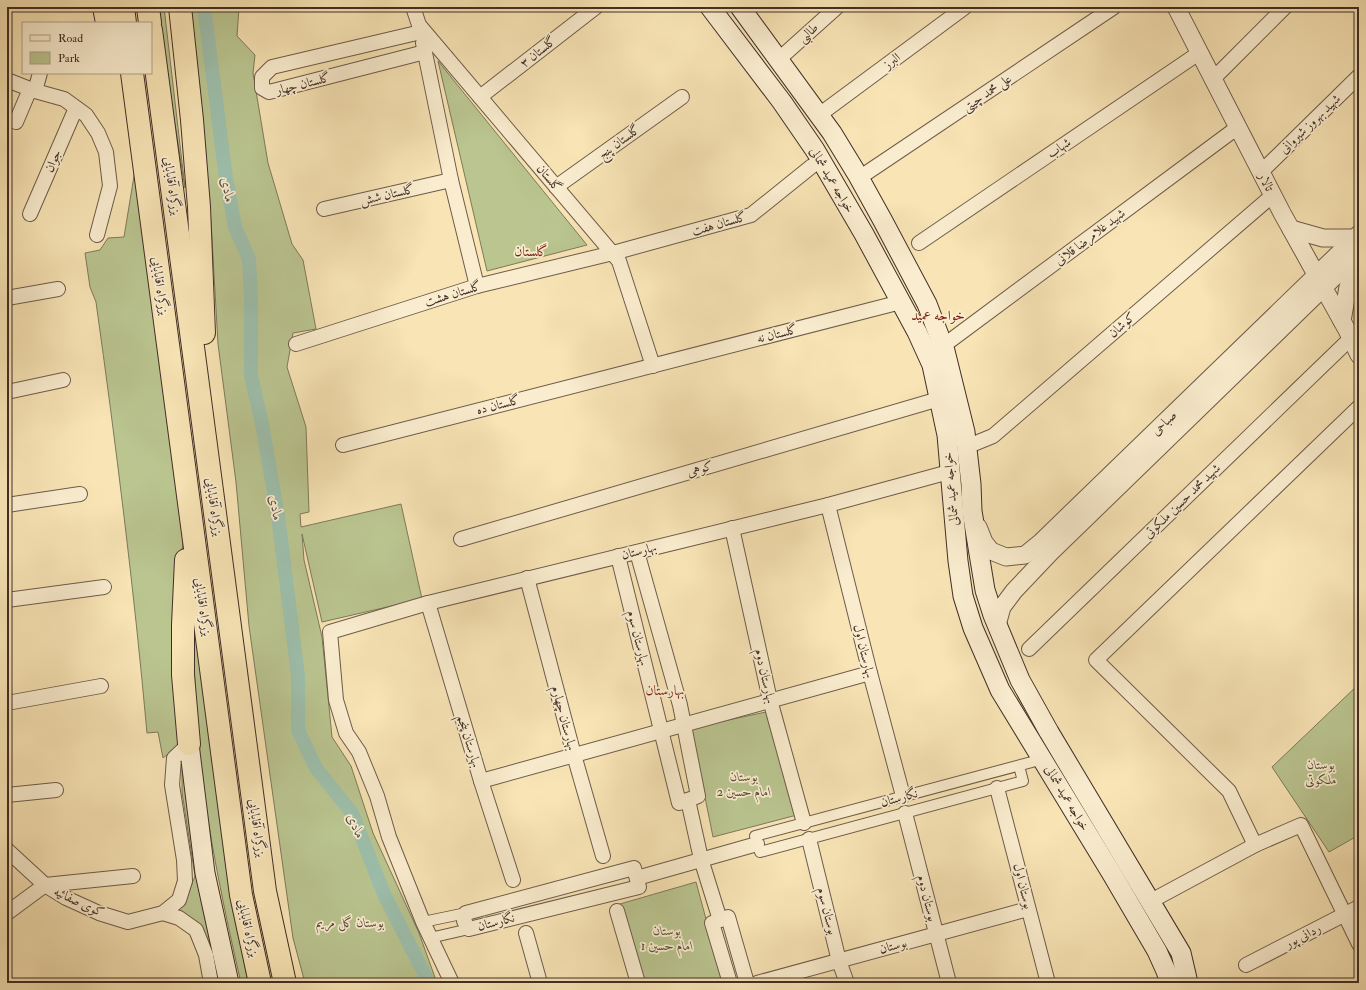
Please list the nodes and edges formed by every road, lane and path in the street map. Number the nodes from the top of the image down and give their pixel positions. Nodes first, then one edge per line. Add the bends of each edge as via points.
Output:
1 (104, 7) edge
2 (123, 7) edge
3 (148, 7) edge
4 (180, 7) edge
5 (414, 7) edge
6 (596, 7) edge
7 (710, 7) edge
8 (740, 7) edge
9 (837, 7) edge
10 (965, 7) edge
11 (1114, 7) edge
12 (1176, 7) edge
13 (1285, 7) edge
14 (107, 22) edge
15 (126, 22) edge
16 (150, 22) edge
17 (420, 29) junction
18 (152, 38) edge
19 (425, 52) junction
20 (1199, 53) junction
21 (778, 60) junction
22 (40, 74) edge
23 (118, 74) edge
24 (132, 74) edge
25 (1359, 76) edge
26 (1213, 79) junction
27 (7, 80) edge
28 (33, 90) junction
29 (480, 97) junction
30 (682, 97) dead end
31 (76, 108) junction
32 (819, 115) junction
33 (16, 122) dead end
34 (1238, 127) junction
35 (812, 166) dead end
36 (1261, 172) junction
37 (859, 178) junction
38 (451, 180) junction
39 (556, 187) junction
40 (1273, 195) junction
41 (324, 209) dead end
42 (30, 214) dead end
43 (1291, 229) junction
44 (153, 230) junction
45 (97, 235) dead end
46 (919, 243) dead end
47 (1358, 245) edge
48 (613, 253) junction
49 (1320, 282) junction
50 (476, 286) junction
51 (58, 289) dead end
52 (7, 298) edge
53 (927, 304) junction
54 (904, 307) junction
55 (1342, 321) junction
56 (1351, 338) junction
57 (296, 344) dead end
58 (943, 346) junction
59 (1359, 355) edge
60 (654, 366) junction
61 (63, 380) dead end
62 (7, 392) edge
63 (939, 399) junction
64 (1359, 406) edge
65 (342, 445) dead end
66 (966, 447) junction
67 (208, 460) junction
68 (949, 472) junction
69 (80, 494) dead end
70 (189, 504) junction
71 (7, 505) edge
72 (828, 505) junction
73 (972, 511) junction
74 (1080, 515) junction
75 (732, 528) junction
76 (460, 540) dead end
77 (637, 552) junction
78 (618, 556) junction
79 (527, 578) junction
80 (104, 587) dead end
81 (7, 600) edge
82 (428, 602) junction
83 (997, 625) junction
84 (1021, 657) junction
85 (870, 673) junction
86 (101, 686) dead end
87 (770, 700) junction
88 (7, 703) edge
89 (684, 724) junction
90 (660, 731) junction
91 (189, 744) junction
92 (574, 755) junction
93 (1043, 759) junction
94 (1019, 766) junction
95 (481, 782) junction
96 (997, 788) junction
97 (56, 790) dead end
98 (7, 795) edge
99 (903, 796) junction
100 (688, 800) junction
101 (905, 813) junction
102 (804, 823) junction
103 (809, 839) junction
104 (756, 840) junction
105 (1255, 845) junction
106 (7, 850) edge
107 (604, 856) dead end
108 (701, 859) junction
109 (133, 876) dead end
110 (637, 878) junction
111 (513, 880) dead end
112 (45, 885) junction
113 (1151, 901) junction
114 (1359, 907) edge
115 (1028, 909) junction
116 (617, 911) dead end
117 (7, 913) edge
118 (163, 913) junction
119 (466, 913) junction
120 (1345, 915) junction
121 (720, 920) junction
122 (423, 922) junction
123 (469, 929) junction
124 (526, 933) dead end
125 (936, 934) junction
126 (430, 938) junction
127 (1359, 944) edge
128 (839, 960) junction
129 (1246, 965) dead end
130 (211, 983) edge
131 (228, 983) edge
132 (260, 983) edge
133 (285, 983) edge
134 (452, 983) edge
135 (540, 983) edge
136 (638, 983) edge
137 (730, 983) edge
138 (747, 983) edge
139 (757, 983) edge
140 (847, 983) edge
141 (949, 983) edge
142 (1048, 983) edge
143 (1170, 983) edge
144 (1188, 983) edge

1 - 14 highway
2 - 15 highway
3 - 16 highway
4 - 67 highway via 199,207
5 - 17 street, گلستان
6 - 29 street, گلستان ۳
7 - 54 main road, خواجه عمید شمالی via 815,150
8 - 21 main road, خواجه عمید شمالی
9 - 21 street, طالبی
10 - 32 street, البرز
11 - 37 street, علی محمد چیتی
12 - 20 street, تالار
13 - 26 street
17 - 19 street
17 - 19 street, گلستان چهار via 272,67 262,77 262,88 269,92
17 - 29 street, گلستان
18 - 67 highway, بزرگراه آقابابایی
19 - 38 street
20 - 26 street, تالار
20 - 46 street, شهاب
21 - 32 main road, خواجه عمید شمالی
22 - 28 street
23 - 44 highway
24 - 44 highway, بزرگراه آقابابایی
25 - 36 street, شهید بهروز شیروانی
26 - 34 street, تالار
27 - 28 street
28 - 31 street via 64,99
28 - 33 street
29 - 39 street, گلستان
30 - 39 street, گلستان پنج
31 - 42 street, جوان
31 - 45 street via 86,115 106,152 110,186
32 - 37 main road, خواجه عمید شمالی
34 - 36 street, تالار
34 - 58 street, شهید غلامرضا قلانی
35 - 48 street, گلستان هفت via 752,215
36 - 40 street, تالار
37 - 53 main road, خواجه عمید شمالی
38 - 41 street, گلستان شش
38 - 50 street
39 - 48 street, گلستان
40 - 43 street, تالار
40 - 66 street, کوشان via 993,436
43 - 47 street
43 - 49 street, تالار
44 - 70 highway, بزرگراه اقابابایی
47 - 49 street, صباحی
47 - 55 street
48 - 50 street, گلستان هشت
48 - 60 street, گلستان via 620,261
49 - 55 street, تالار
49 - 74 street, صباحی
50 - 57 street, گلستان هشت
51 - 52 street
53 - 54 main road
53 - 58 main road, خواجه عمید شمالی
54 - 60 street, گلستان نه
54 - 63 main road, خواجه عمید شمالی via 932,365
55 - 56 street, تالار
56 - 59 street, تالار
56 - 84 street, شهید محمد حسین ملکوتی
58 - 66 main road, خواجه عمید شمالی via 965,432
60 - 65 street, گلستان ده
61 - 62 street
63 - 68 main road, خواجه عمید شمالی via 947,435
63 - 76 street, کوهی
64 - 105 street via 1096,660 1229,791
66 - 73 main road, خواجه عمید شمالی
67 - 133 highway, بزرگراه آقابابایی via 265,891
68 - 72 street, بهارستان
68 - 93 main road, خواجه عمید شمالی via 963,596 973,628 1000,690
69 - 71 street
70 - 91 highway via 183,625 183,675
70 - 132 highway, بزرگراه اقابابایی via 241,895
72 - 75 street, بهارستان
72 - 85 street, بهارستان اول
73 - 74 street, صباحی via 990,551 1006,557 1025,555
73 - 83 main road, خواجه عمید شمالی via 985,590
74 - 83 street, صباحی via 1052,552 1014,591 1002,607
75 - 77 street, بهارستان
75 - 87 street, بهارستان دوم
77 - 78 street, بهارستان
77 - 89 street, بهارستان سوم
78 - 79 street, بهارستان
78 - 90 street, بهارستان سوم
79 - 82 street, بهارستان
79 - 92 street, بهارستان چهارم
80 - 81 street
82 - 95 street, بهارستان پنجم
82 - 122 street, بهارستان via 330,632 336,700 346,733 359,752 377,796 389,837
83 - 84 main road, خواجه عمید شمالی
84 - 113 main road, خواجه عمید شمالی via 1020,680
85 - 87 street
85 - 99 street, بهارستان اول
86 - 88 street
87 - 89 street
87 - 102 street, بهارستان دوم
89 - 90 street
89 - 100 street, بهارستان سوم via 698,796
90 - 92 street
90 - 100 street, بهارستان سوم via 680,804
91 - 118 street via 174,758 172,785 185,881 179,900
91 - 131 main road via 205,873
92 - 95 street
92 - 107 street, بهارستان چهارم
93 - 94 street, نگارستان
93 - 143 main road, خواجه عمید شمالی via 1157,951
94 - 96 street via 1023,781
94 - 99 street, نگارستان
95 - 111 street, بهارستان پنجم
96 - 101 street
96 - 115 street, بوستان اول
97 - 98 street
99 - 102 street, نگارستان
100 - 108 street
101 - 103 street
101 - 125 street, بوستان دوم
102 - 104 street, نگارستان
103 - 104 street via 760,852
103 - 128 street, بوستان سوم
104 - 108 street, نگارستان
105 - 113 street
105 - 120 street via 1300,825
106 - 112 street, کوی صفائیه
108 - 110 street, نگارستان
108 - 121 street
109 - 112 street
110 - 119 street, نگارستان via 634,868
110 - 123 street, نگارستان via 639,887
112 - 117 street
112 - 118 street, کوی صفائیه via 99,913 128,922
113 - 144 main road, خواجه عمید شمالی via 1181,953
114 - 120 street, ردانی پور
115 - 125 street, بوستان
115 - 142 street, بوستان اول
116 - 136 street
118 - 130 street via 179,918 196,930 206,955
119 - 122 street
119 - 123 street, نگارستان via 464,921
120 - 127 street
120 - 129 street, ردانی پور
121 - 137 street via 712,922
121 - 138 street via 728,917
122 - 126 street
123 - 126 street
124 - 135 street
125 - 128 street, بوستان
125 - 141 street, بوستان دوم
126 - 134 street
128 - 139 street, بوستان
128 - 140 street, بوستان سوم

